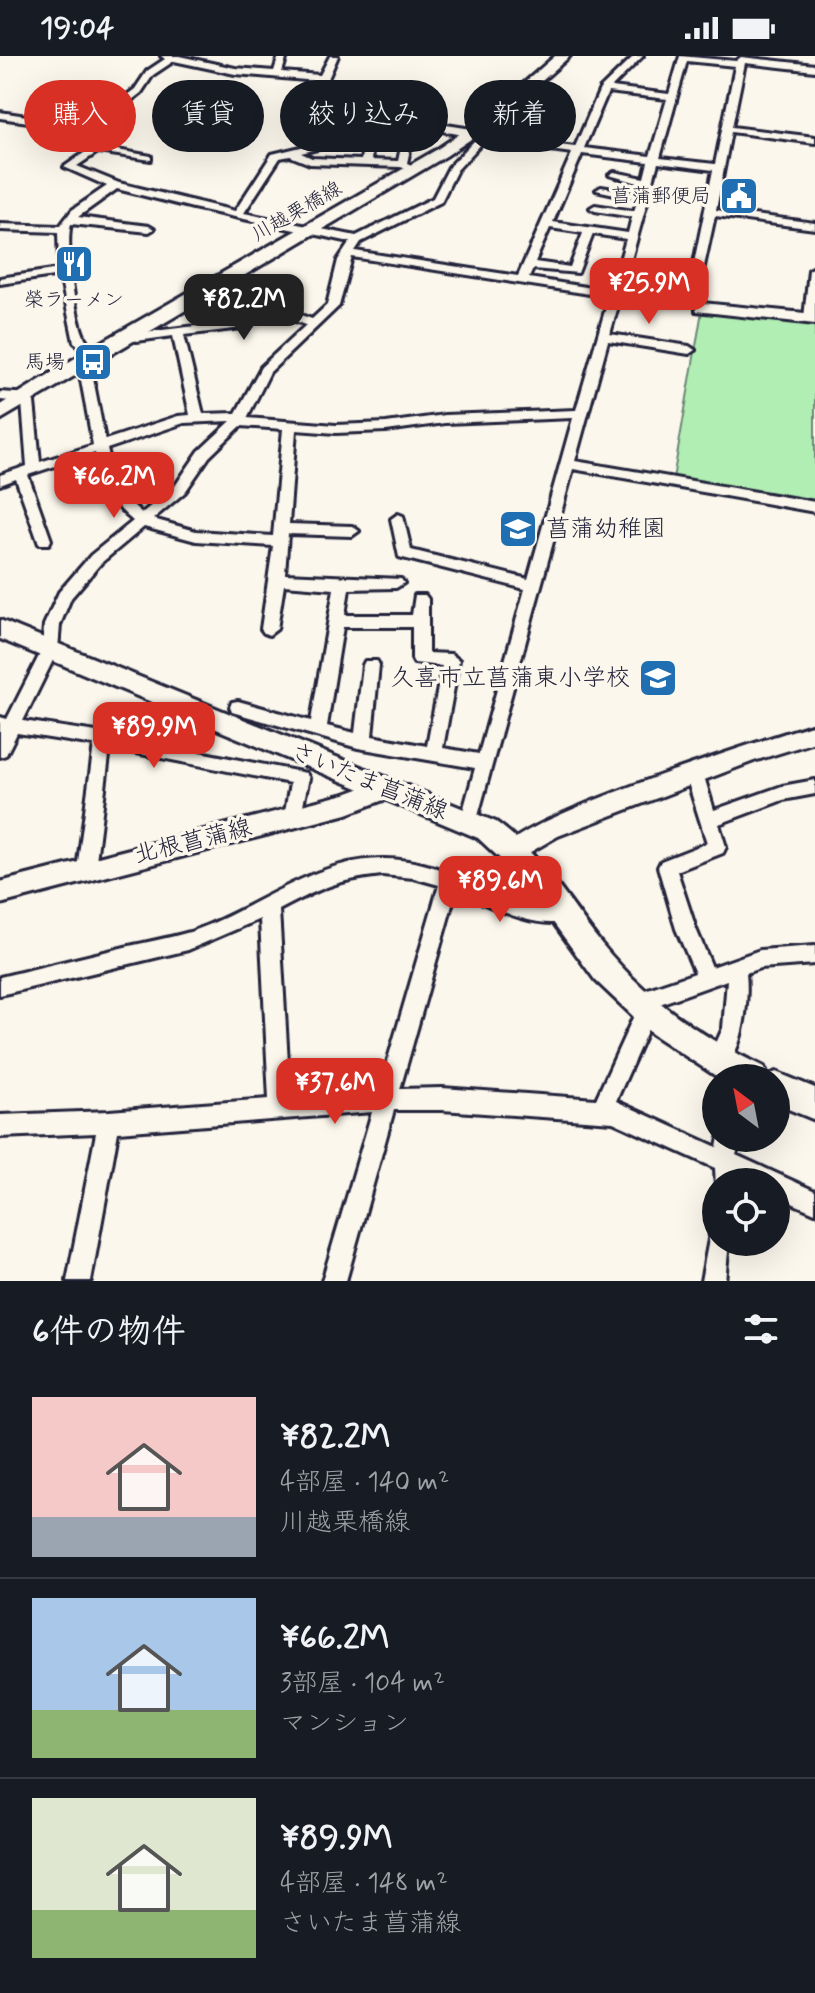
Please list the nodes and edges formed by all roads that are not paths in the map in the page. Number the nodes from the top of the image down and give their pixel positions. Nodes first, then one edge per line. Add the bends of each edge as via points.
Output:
1 (283, 56) edge
2 (334, 56) edge
3 (563, 56) edge
4 (639, 56) edge
5 (812, 56) edge
6 (170, 57) edge
7 (684, 57) edge
8 (793, 61) edge
9 (740, 64) junction
10 (813, 68) edge
11 (277, 75) junction
12 (322, 80) joint
13 (536, 80) edge
14 (605, 89) junction
15 (136, 93) edge
16 (673, 97) junction
17 (0, 115) edge
18 (24, 119) edge
19 (727, 129) junction
20 (464, 140) edge
21 (815, 140) edge
22 (576, 149) edge
23 (580, 150) junction
24 (92, 152) edge
25 (113, 152) edge
26 (298, 152) edge
27 (367, 152) edge
28 (408, 152) edge
29 (469, 152) edge
30 (293, 153) junction
31 (147, 158) dead end
32 (656, 160) junction
33 (365, 163) junction
34 (407, 167) junction
35 (719, 168) junction
36 (614, 175) dead end
37 (649, 182) junction
38 (115, 185) junction
39 (601, 190) dead end
40 (645, 197) junction
41 (595, 208) dead end
42 (710, 212) junction
43 (238, 214) junction
44 (639, 215) junction
45 (67, 224) junction
46 (547, 224) junction
47 (815, 226) edge
48 (0, 227) edge
49 (149, 229) dead end
50 (309, 230) junction
51 (589, 231) junction
52 (632, 237) junction
53 (357, 240) junction
54 (347, 253) junction
55 (530, 265) junction
56 (815, 270) edge
57 (66, 271) junction
58 (522, 280) junction
59 (0, 281) edge
60 (212, 287) junction
61 (617, 295) junction
62 (222, 306) junction
63 (248, 307) junction
64 (702, 308) dead end
65 (813, 318) edge
66 (314, 324) junction
67 (219, 327) junction
68 (178, 333) junction
69 (128, 335) junction
70 (604, 337) junction
71 (689, 350) dead end
72 (95, 354) junction
73 (80, 363) junction
74 (0, 396) edge
75 (25, 397) junction
76 (0, 414) edge
77 (581, 414) junction
78 (198, 419) junction
79 (240, 419) junction
80 (290, 428) junction
81 (99, 447) junction
82 (567, 464) junction
83 (28, 472) junction
84 (0, 480) edge
85 (815, 507) edge
86 (398, 519) dead end
87 (143, 521) junction
88 (352, 531) dead end
89 (281, 535) junction
90 (44, 540) dead end
91 (277, 579) junction
92 (396, 583) dead end
93 (342, 584) junction
94 (533, 586) junction
95 (420, 599) dead end
96 (336, 621) junction
97 (418, 621) junction
98 (0, 629) edge
99 (269, 629) dead end
100 (50, 650) junction
101 (371, 665) dead end
102 (238, 707) dead end
103 (7, 725) edge
104 (318, 730) junction
105 (815, 733) edge
106 (103, 740) junction
107 (363, 741) junction
108 (0, 750) edge
109 (434, 754) junction
110 (484, 762) junction
111 (694, 773) junction
112 (815, 787) edge
113 (386, 789) junction
114 (293, 818) junction
115 (709, 820) junction
116 (469, 822) junction
117 (515, 850) junction
118 (86, 869) junction
119 (450, 880) junction
120 (0, 893) edge
121 (269, 905) junction
122 (562, 914) junction
123 (815, 955) edge
124 (736, 967) junction
125 (707, 978) junction
126 (0, 986) edge
127 (641, 1006) junction
128 (718, 1061) junction
129 (724, 1064) edge
130 (790, 1094) edge
131 (387, 1100) junction
132 (815, 1104) edge
133 (280, 1108) junction
134 (602, 1110) junction
135 (109, 1122) junction
136 (0, 1126) edge
137 (723, 1168) edge
138 (790, 1191) edge
139 (815, 1202) edge
140 (716, 1256) edge
141 (79, 1281) edge
142 (334, 1281) edge
143 (713, 1281) edge

1 - 11 street
2 - 12 street
3 - 13 main road, 川越栗橋線
4 - 14 street
5 - 10 street
6 - 11 street
6 - 15 street
7 - 9 street
7 - 16 street
8 - 9 street
8 - 10 street
9 - 19 street
11 - 12 street
14 - 16 street
14 - 23 street
16 - 32 street
17 - 18 street
19 - 21 street
19 - 35 street
20 - 34 main road, 川越栗橋線
22 - 23 street
23 - 32 street
23 - 46 street
24 - 38 street via 69,167
25 - 31 street
26 - 30 street
27 - 33 street
28 - 34 street
29 - 53 street via 427,208
30 - 33 street via 310,161
30 - 43 street via 276,156
32 - 35 street
32 - 37 street
33 - 34 street
34 - 50 main road, 川越栗橋線
35 - 42 street
36 - 37 street
37 - 40 street
38 - 43 street
38 - 45 street
39 - 40 street
40 - 44 street
41 - 44 street
42 - 47 street
42 - 61 street via 692,301
43 - 50 street
44 - 52 street
45 - 48 street
45 - 49 street
45 - 57 street
46 - 51 street
46 - 55 street
50 - 53 street
50 - 60 main road, 川越栗橋線
51 - 52 street
51 - 55 street via 574,271
52 - 61 street
53 - 54 street
54 - 58 street
54 - 66 street via 333,306
55 - 58 street
56 - 65 street
57 - 59 street
57 - 72 street via 80,342
58 - 61 street
60 - 62 street
60 - 69 main road, 川越栗橋線
61 - 70 street
62 - 63 street
62 - 67 street
63 - 66 street
63 - 67 street via 238,325
64 - 65 street
66 - 79 street via 265,370
67 - 68 street
68 - 69 street
68 - 78 street
69 - 72 main road, 川越栗橋線
70 - 71 street
70 - 77 street
72 - 73 main road, 川越栗橋線
73 - 75 main road, 川越栗橋線
73 - 81 street
74 - 75 street
75 - 76 main road, 川越栗橋線
75 - 83 street
77 - 80 street
77 - 82 street
78 - 79 street
78 - 81 street via 183,419
79 - 80 street
79 - 87 street via 204,454 180,489
80 - 89 street
81 - 83 street
81 - 87 street via 121,503
82 - 85 street
82 - 94 street
83 - 84 street
83 - 90 street
86 - 94 street via 404,553
87 - 89 street via 207,539
87 - 100 street via 96,559 64,596 52,625
88 - 89 street
89 - 91 street
91 - 93 street
91 - 99 street
92 - 93 street
93 - 96 street
94 - 110 street
95 - 97 street
96 - 97 street
96 - 104 street
97 - 109 street via 420,659 451,660
98 - 100 main road, さいたま菖蒲線
100 - 103 street
100 - 113 main road, さいたま菖蒲線
101 - 107 street
102 - 104 street
103 - 106 street
103 - 108 street
104 - 107 street
105 - 111 street
106 - 114 street via 300,778
106 - 118 street
107 - 109 street
109 - 110 street
110 - 116 street
111 - 115 street
111 - 117 street via 549,829
112 - 115 street via 782,793
113 - 114 street, 北根菖蒲線
113 - 116 main road, さいたま菖蒲線
114 - 118 street, 北根菖蒲線
115 - 125 street via 717,847 667,867
116 - 117 main road, さいたま菖蒲線
117 - 122 main road, さいたま菖蒲線
118 - 120 street, 北根菖蒲線
119 - 121 street via 382,867 347,871
119 - 122 street via 523,911
119 - 131 street
121 - 126 street via 188,941
121 - 133 street
122 - 127 main road, さいたま菖蒲線
123 - 124 street via 760,959
124 - 125 street
124 - 128 street via 735,1017
125 - 127 street
127 - 128 main road, さいたま菖蒲線
127 - 134 street
128 - 129 main road, さいたま菖蒲線
130 - 132 main road
131 - 133 street
131 - 134 street
131 - 142 street
133 - 135 street
134 - 137 street via 614,1111
135 - 136 street
135 - 141 street
138 - 139 street
140 - 143 street

